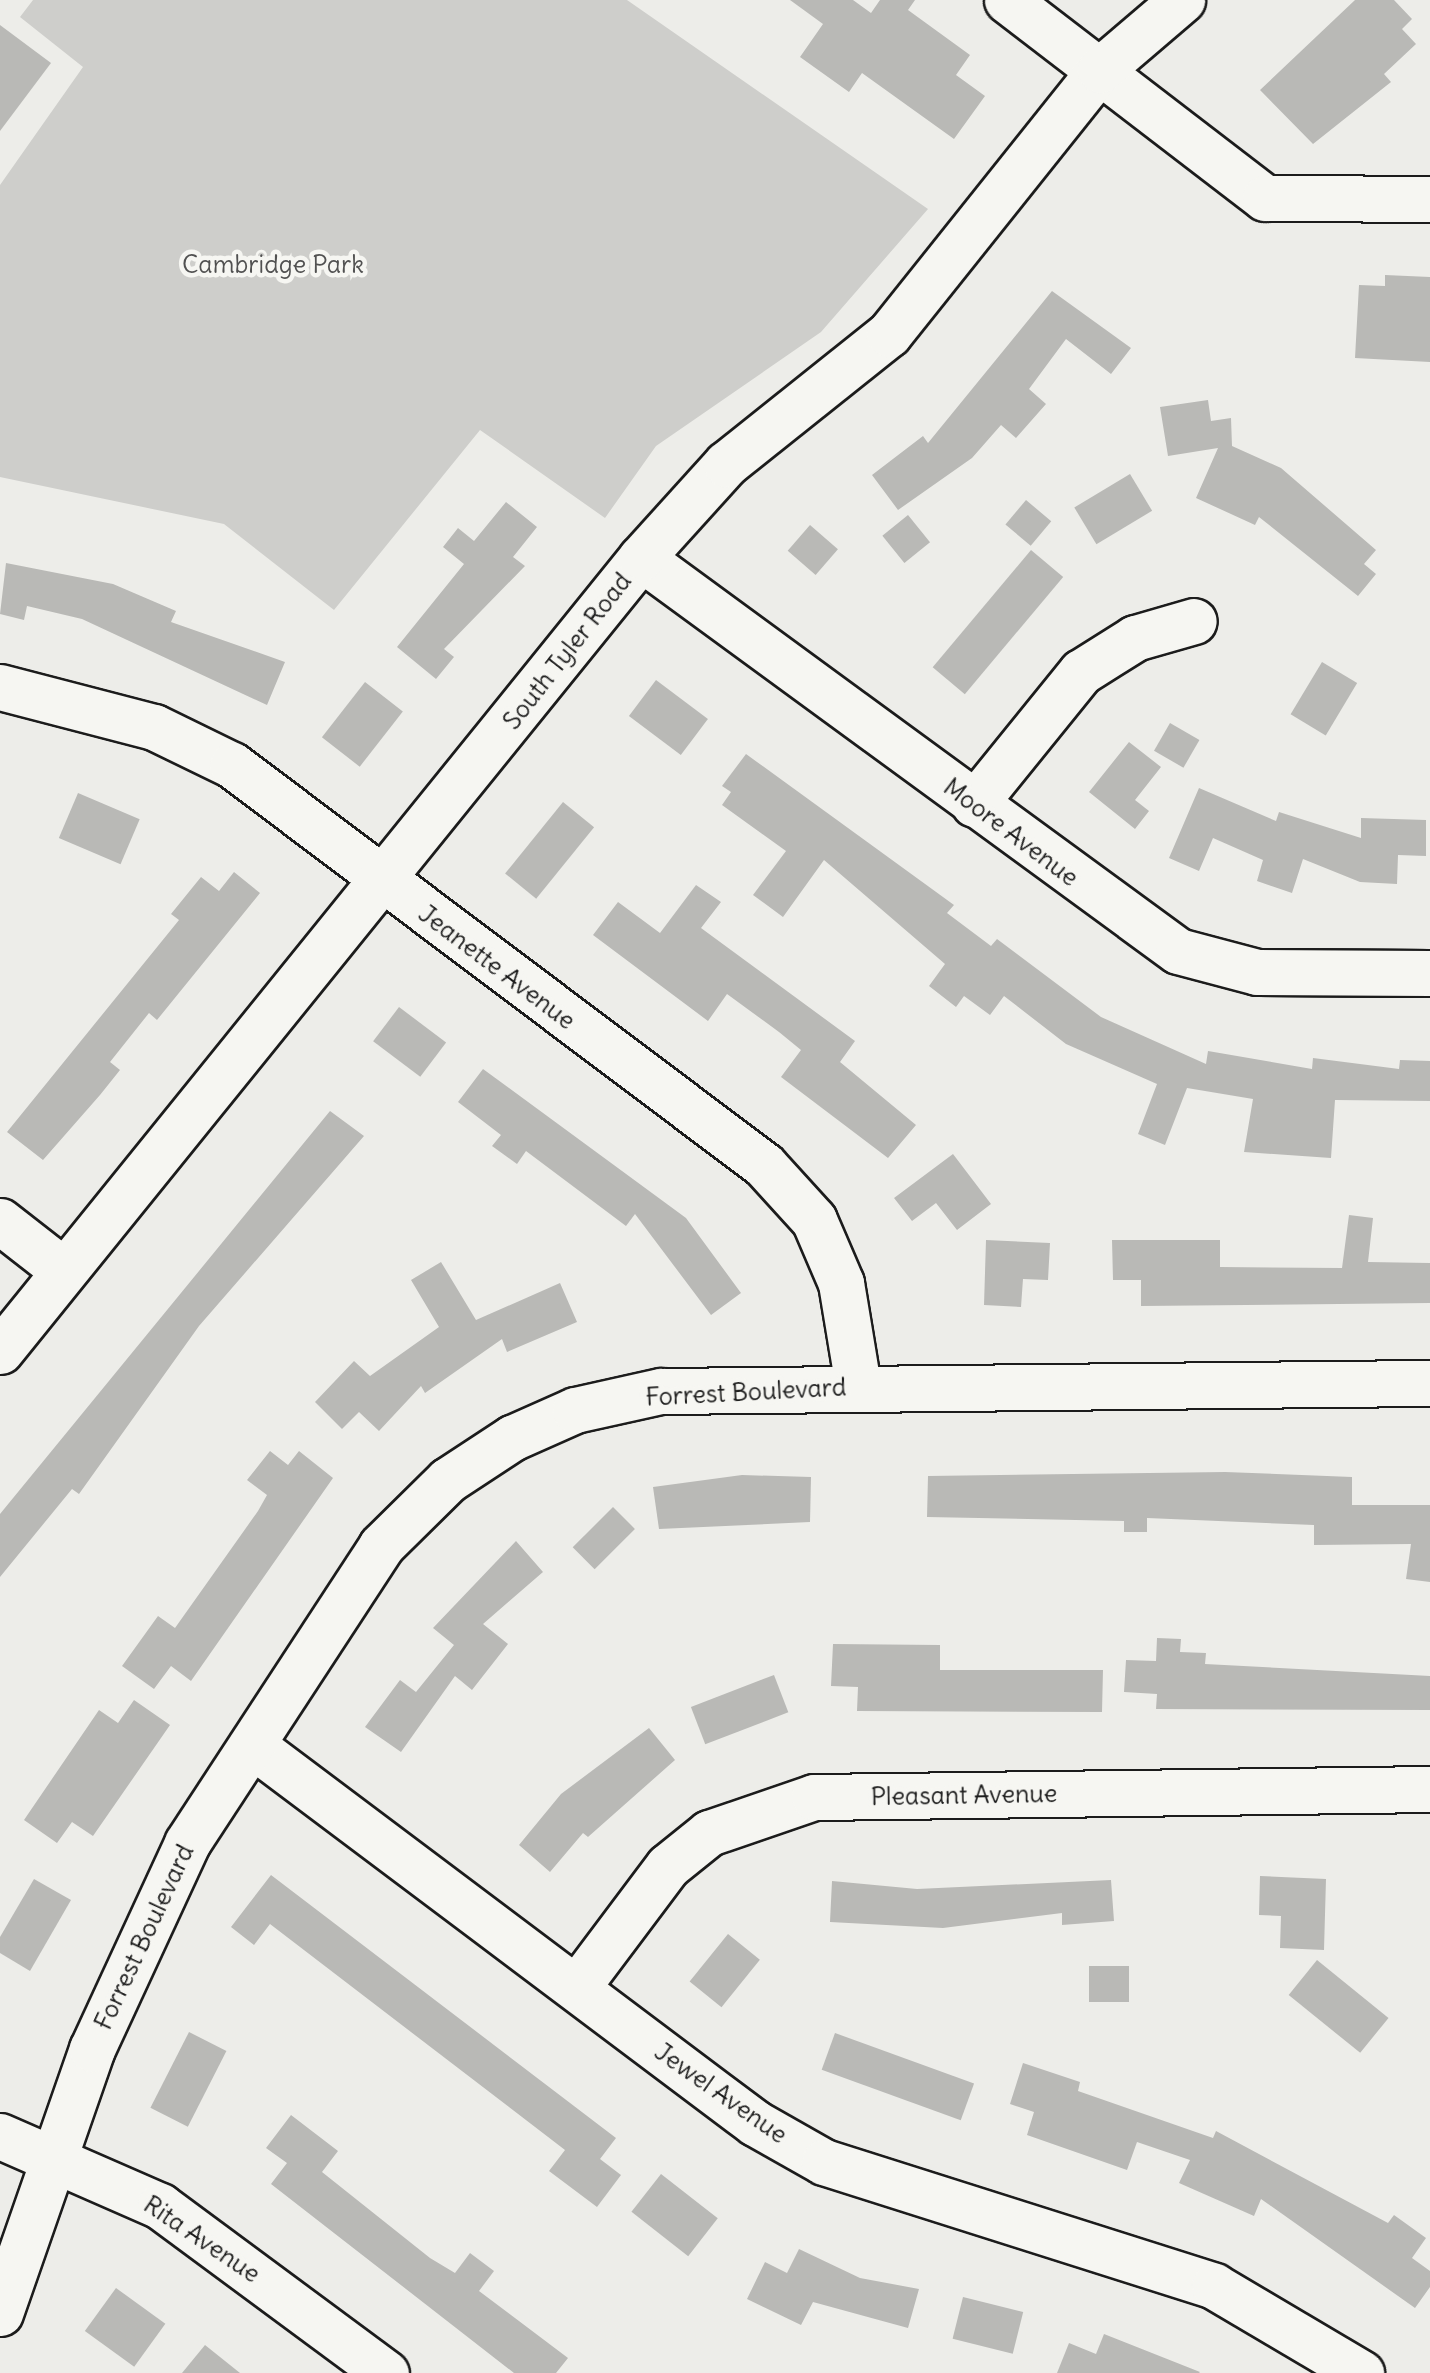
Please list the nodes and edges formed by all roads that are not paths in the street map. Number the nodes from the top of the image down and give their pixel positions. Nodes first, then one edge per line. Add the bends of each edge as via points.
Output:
1 (1007, 0) edge
2 (1182, 0) edge
3 (1100, 70) junction
4 (1430, 198) edge
5 (641, 558) junction
6 (1194, 621) dead end
7 (0, 687) edge
8 (974, 804) junction
9 (383, 883) junction
10 (1430, 974) edge
11 (0, 1221) edge
12 (63, 1270) junction
13 (0, 1350) edge
14 (1430, 1382) edge
15 (858, 1386) junction
16 (252, 1745) junction
17 (1430, 1790) edge
18 (577, 1988) junction
19 (0, 2136) edge
20 (52, 2153) junction
21 (0, 2313) edge
22 (386, 2373) edge
23 (1362, 2373) edge

1 - 3 street
2 - 3 street, South Tyler Road
3 - 4 street via 1265,198
3 - 5 street, South Tyler Road via 889,334 726,464
5 - 8 street, Moore Avenue
5 - 9 street, South Tyler Road
6 - 8 street via 1135,638 1081,672
7 - 9 street, Jeanette Avenue via 154,727 232,765
8 - 10 street, Moore Avenue via 1178,951 1257,972
9 - 12 street, South Tyler Road
9 - 15 street, Jeanette Avenue via 764,1166 814,1220 841,1283
11 - 12 street
12 - 13 street, South Tyler Road
14 - 15 street, Forrest Boulevard
15 - 16 street, Forrest Boulevard via 661,1392 575,1410 512,1438 448,1480 381,1546
16 - 18 street, Jewel Avenue
16 - 20 street, Forrest Boulevard via 187,1843 134,1951
17 - 18 street, Pleasant Avenue via 797,1801 709,1833 668,1866
18 - 23 street, Jewel Avenue via 755,2123 824,2162 1214,2286
19 - 20 street, Rita Avenue
20 - 21 street, Forrest Boulevard
20 - 22 street, Rita Avenue via 160,2206

